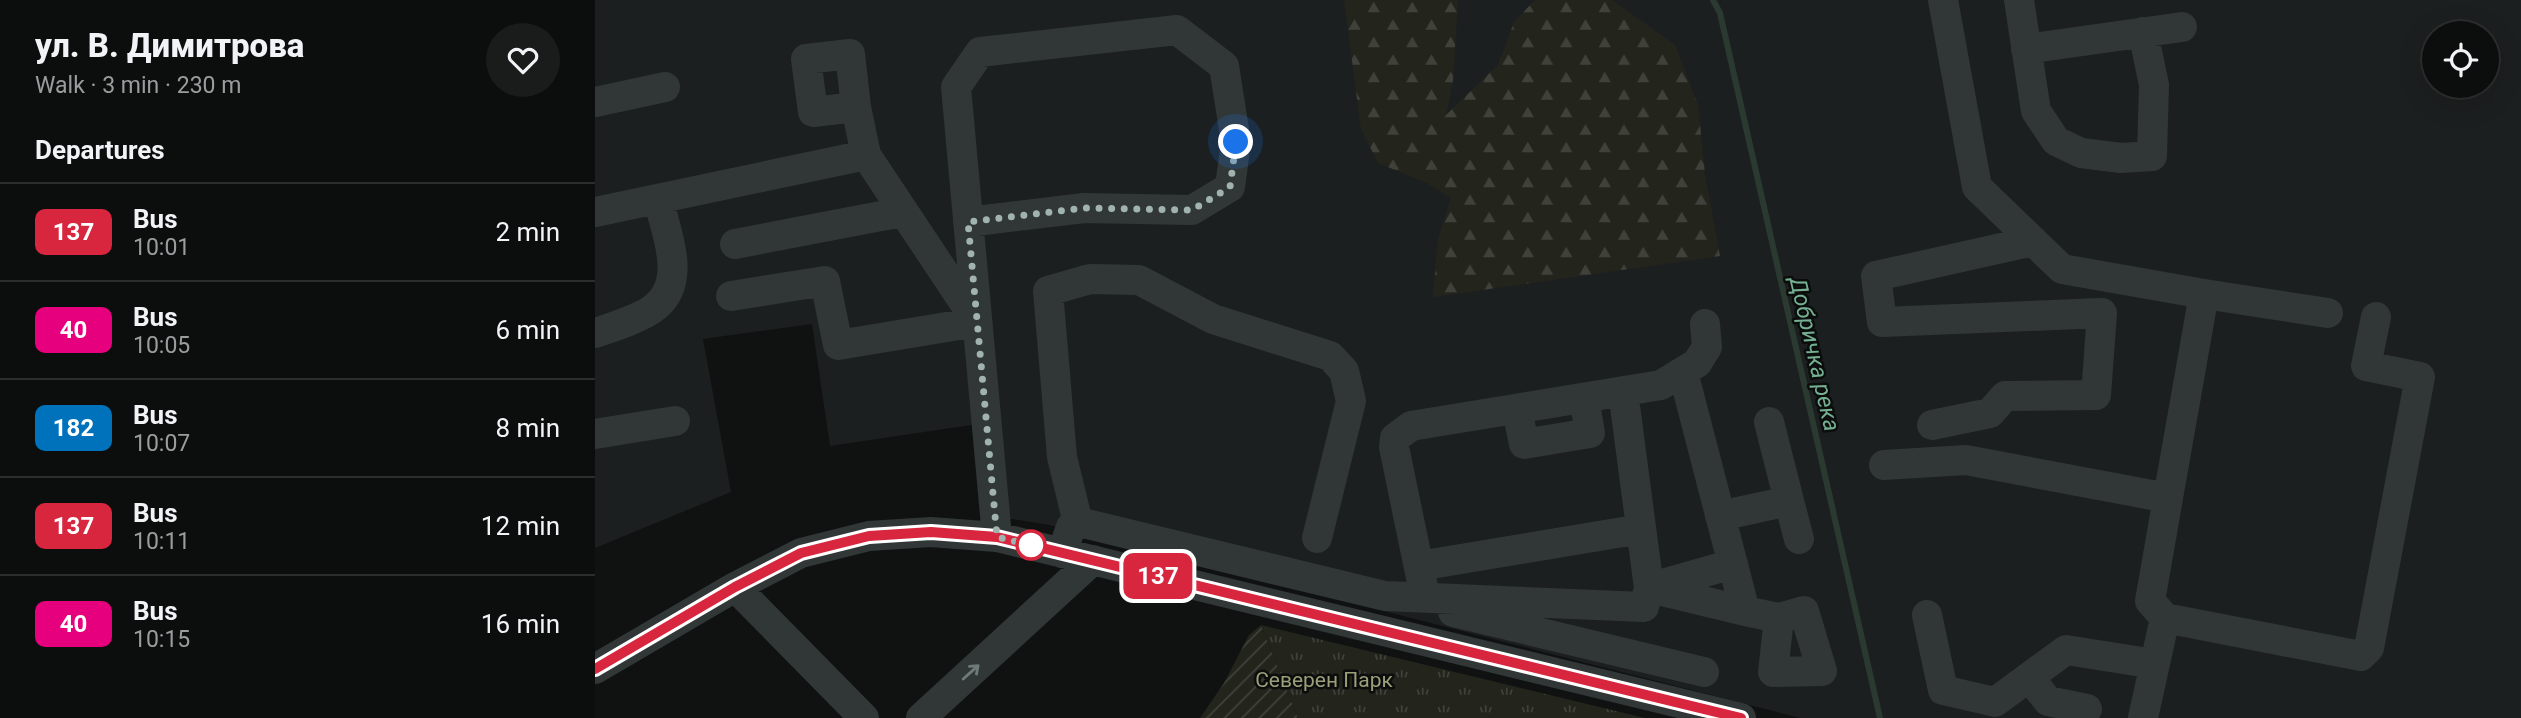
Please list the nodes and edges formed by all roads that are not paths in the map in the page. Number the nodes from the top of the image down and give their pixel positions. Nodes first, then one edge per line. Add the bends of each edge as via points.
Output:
1 (1943, 0) edge
2 (2019, 0) edge
3 (2182, 27) dead end
4 (2143, 32) junction
5 (2026, 48) junction
6 (665, 87) dead end
7 (595, 102) edge
8 (856, 107) dead end
9 (866, 155) junction
10 (658, 199) junction
11 (595, 212) edge
12 (902, 212) junction
13 (968, 222) junction
14 (2033, 241) junction
15 (735, 244) dead end
16 (2061, 269) junction
17 (2204, 294) junction
18 (731, 296) dead end
19 (2102, 313) junction
20 (2328, 313) dead end
21 (2376, 317) dead end
22 (977, 322) junction
23 (1705, 324) dead end
24 (595, 333) edge
25 (1683, 372) junction
26 (1623, 391) junction
27 (675, 421) dead end
28 (1769, 422) dead end
29 (1932, 425) dead end
30 (595, 434) edge
31 (1884, 465) dead end
32 (2168, 498) junction
33 (1790, 501) junction
34 (1720, 516) junction
35 (1078, 523) junction
36 (1641, 529) junction
37 (997, 537) junction
38 (1317, 538) dead end
39 (1799, 539) dead end
40 (1062, 553) junction
41 (1093, 560) junction
42 (1733, 564) junction
43 (1419, 566) junction
44 (735, 587) junction
45 (1385, 596) junction
46 (1425, 597) junction
47 (1646, 597) junction
48 (1745, 611) junction
49 (1927, 615) dead end
50 (1779, 618) dead end
51 (2165, 618) junction
52 (1631, 655) junction
53 (2155, 664) junction
54 (595, 669) edge
55 (1704, 672) dead end
56 (2029, 677) junction
57 (2087, 709) dead end
58 (864, 718) edge
59 (921, 718) edge
60 (1741, 718) edge
61 (2143, 718) edge

1 - 14 street via 1977,187
2 - 5 street
3 - 4 street
4 - 5 street
4 - 5 street via 2154,85 2152,156 2081,153 2056,141 2036,111
6 - 7 street
8 - 9 street
9 - 10 street
9 - 12 street
10 - 11 street
10 - 24 street via 674,268 667,295 654,309
12 - 15 street
12 - 22 street
13 - 13 street via 1084,208 1192,210 1230,187 1236,142 1224,66 1177,30 980,52 956,87
13 - 22 street
14 - 16 street
14 - 19 street via 1876,276 1882,321
16 - 17 street
16 - 19 street
17 - 20 street
17 - 32 street
18 - 22 street via 825,281 838,345
19 - 29 street via 2096,395 2005,396 1990,413
21 - 51 street via 2366,366 2420,377 2369,648 2361,656
22 - 37 street
23 - 25 street via 1707,346 1697,363
25 - 26 street via 1661,385
25 - 34 street
26 - 36 street
26 - 43 street via 1411,426 1395,439
27 - 30 street
28 - 33 street
31 - 32 street via 1966,460
32 - 51 street via 2150,601
33 - 34 street
33 - 39 street
34 - 42 street
35 - 38 street via 1062,457 1048,291 1090,279 1139,280 1213,319 1330,356 1345,371 1351,401
35 - 40 street via 1071,527
35 - 45 street
36 - 43 street
36 - 47 street
37 - 40 street
37 - 44 street via 931,532 869,536 801,553
40 - 41 street
59 -> 41 street
41 - 60 street
42 - 47 street
42 - 48 street
43 - 46 street
44 - 54 street
44 - 58 street
45 - 46 street
45 - 52 street
46 - 47 street
47 - 48 street
47 - 52 street
48 - 50 street
49 - 56 street via 1943,690 1995,702
51 - 53 street
52 - 55 street
53 - 56 street via 2066,650
53 - 61 street
56 - 57 street via 2048,701

